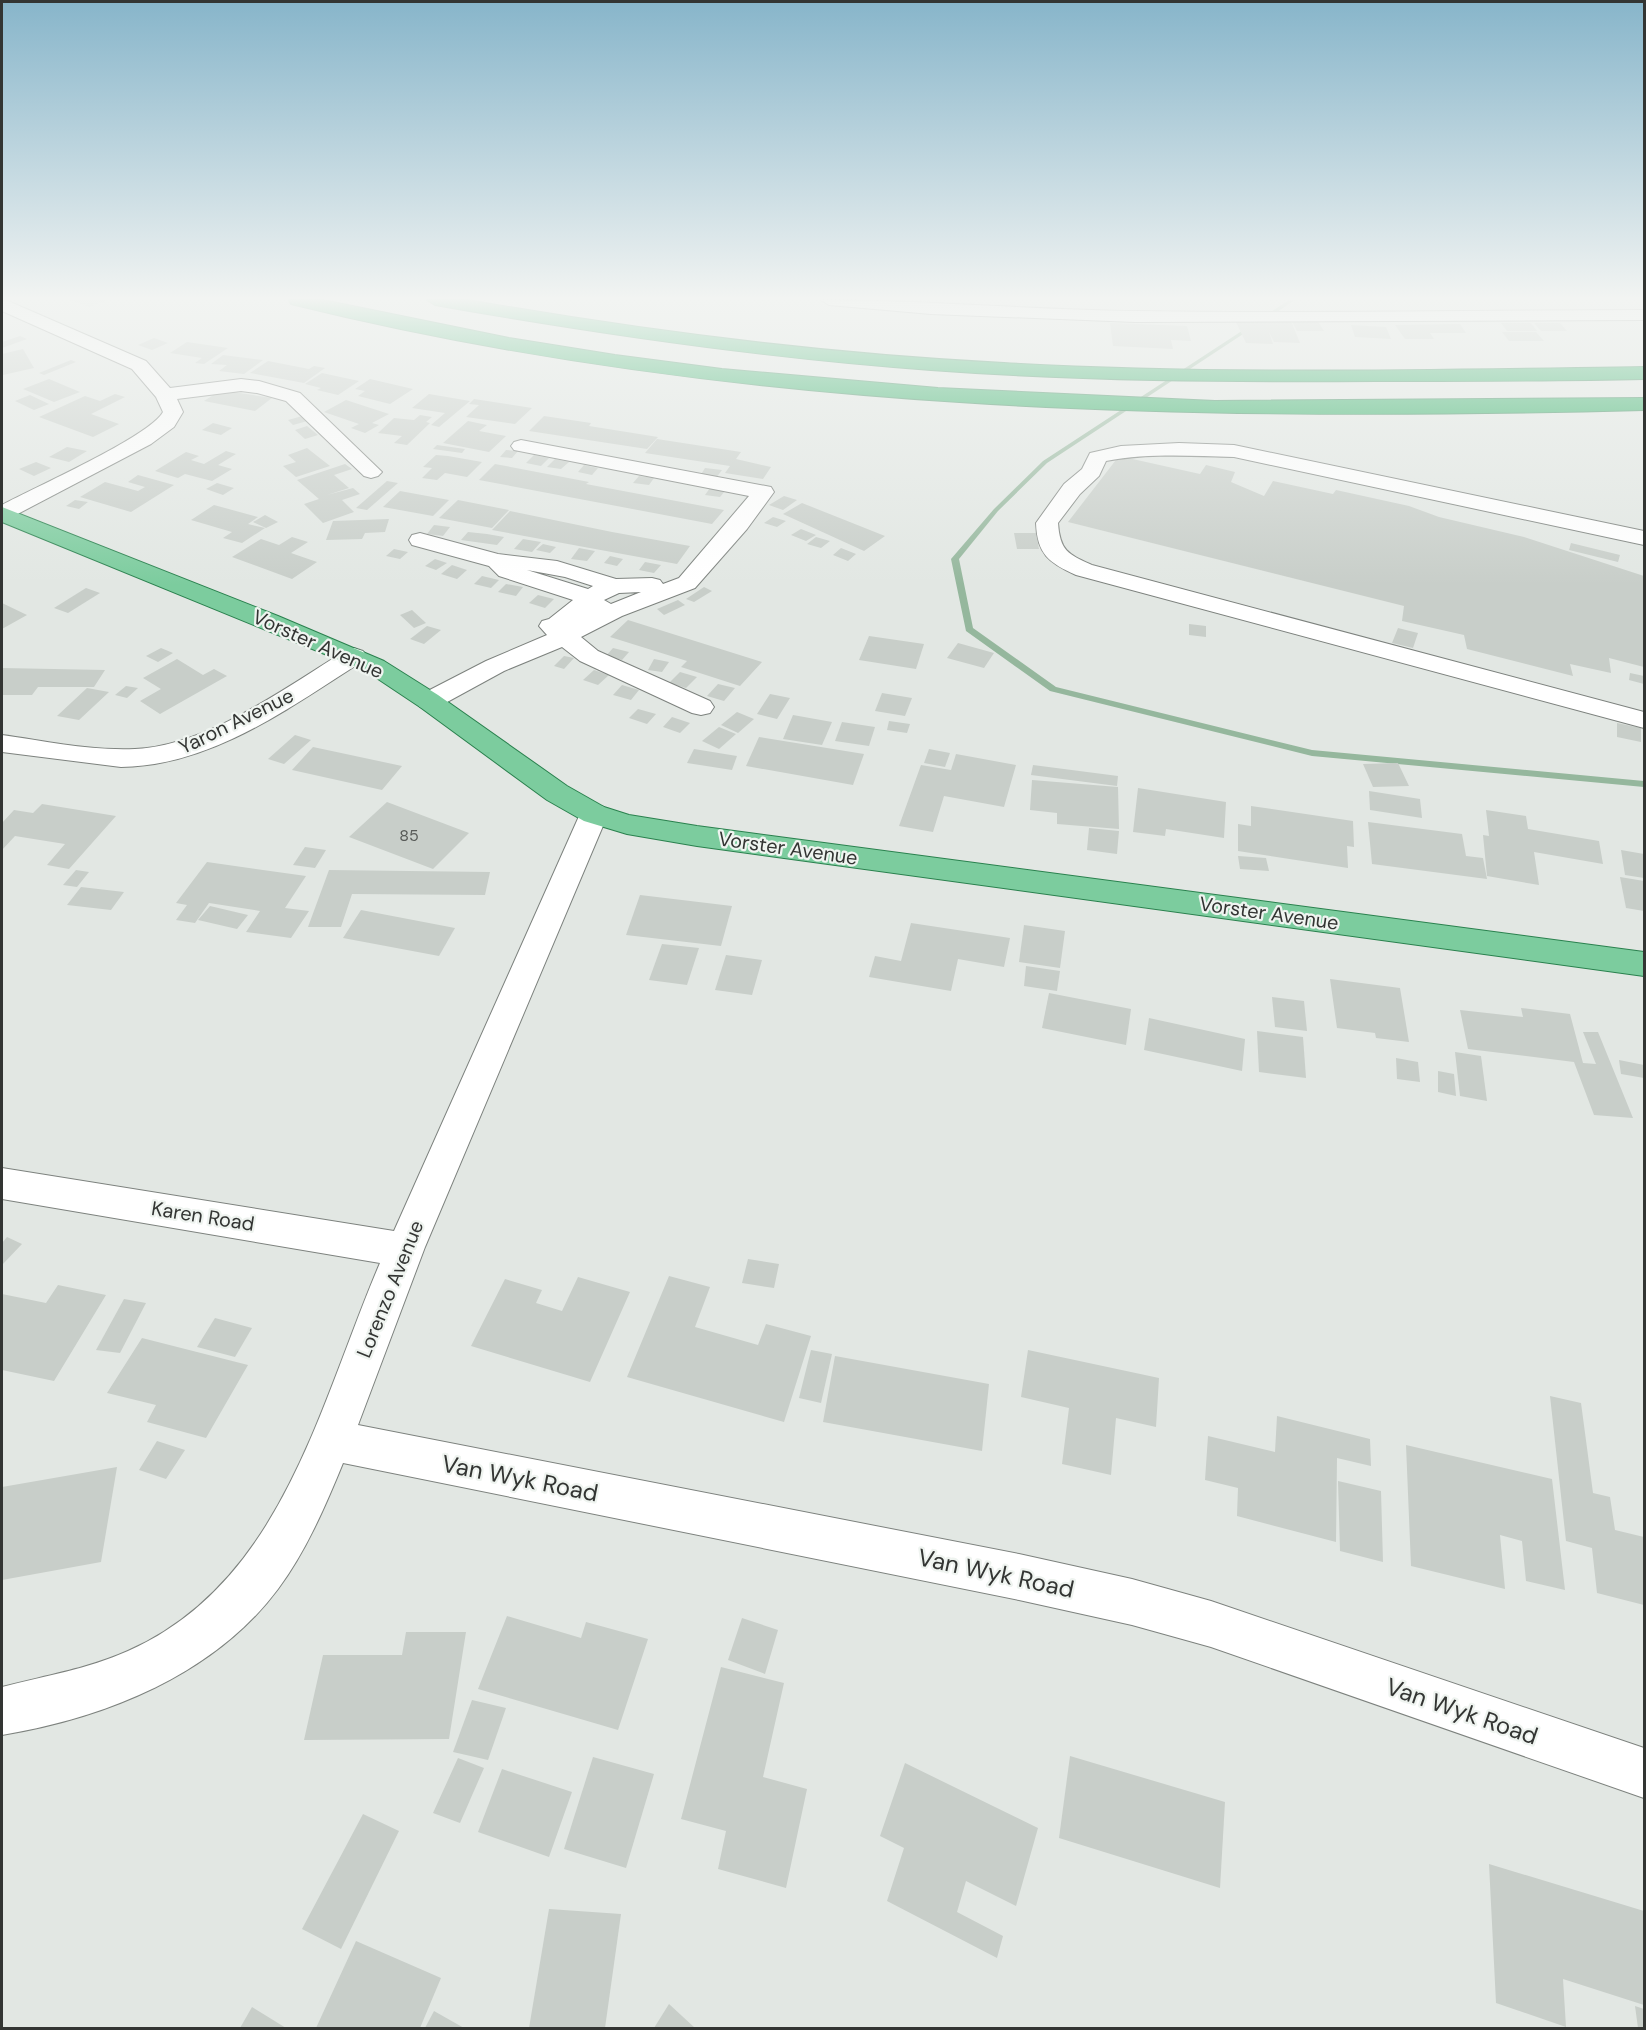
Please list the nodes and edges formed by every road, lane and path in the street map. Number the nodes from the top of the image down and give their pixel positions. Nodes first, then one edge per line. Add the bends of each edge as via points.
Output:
1 (165, 395) edge
2 (285, 395) edge
3 (965, 395) edge
4 (1644, 404) edge
5 (521, 446) dead end
6 (371, 472) dead end
7 (2, 513) edge
8 (739, 524) junction
9 (761, 531) dead end
10 (1644, 538) edge
11 (420, 540) dead end
12 (567, 580) junction
13 (624, 591) junction
14 (591, 598) junction
15 (613, 611) junction
16 (557, 632) junction
17 (354, 656) junction
18 (419, 694) junction
19 (701, 707) dead end
20 (1644, 720) edge
21 (2, 744) edge
22 (594, 814) junction
23 (1644, 964) edge
24 (2, 1183) edge
25 (404, 1250) junction
26 (331, 1440) junction
27 (2, 1711) edge
28 (1644, 1773) edge

1 - 7 street via 173,412 159,431
2 - 6 street via 293,397
3 - 4 highway via 1155,405
5 - 8 street via 763,492
7 - 17 main road, Vorster Avenue
8 - 9 street
8 - 13 street via 687,583
10 - 20 street via 1234,451 1206,449 1121,452 1097,457 1092,472 1072,489 1047,523 1050,548 1060,559 1084,570
11 - 12 street via 497,561 507,571
12 - 13 street via 599,579
12 - 14 street
13 - 14 street via 602,590
13 - 15 street
14 - 15 street via 597,607
14 - 16 street
15 - 16 street
16 - 18 street via 495,666
16 - 19 street via 589,656
17 - 18 main road, Vorster Avenue
17 - 21 street, Yaron Avenue via 220,733 156,756 115,758
18 - 22 main road, Vorster Avenue via 548,788
22 - 23 main road, Vorster Avenue via 635,826 708,838
22 - 25 street, Lorenzo Avenue
24 - 25 street, Karen Road
25 - 26 street, Lorenzo Avenue
26 - 27 street, Lorenzo Avenue via 300,1513 278,1551 224,1616 165,1659 137,1673 96,1688
26 - 28 street, Van Wyk Road via 1132,1602 1211,1624

